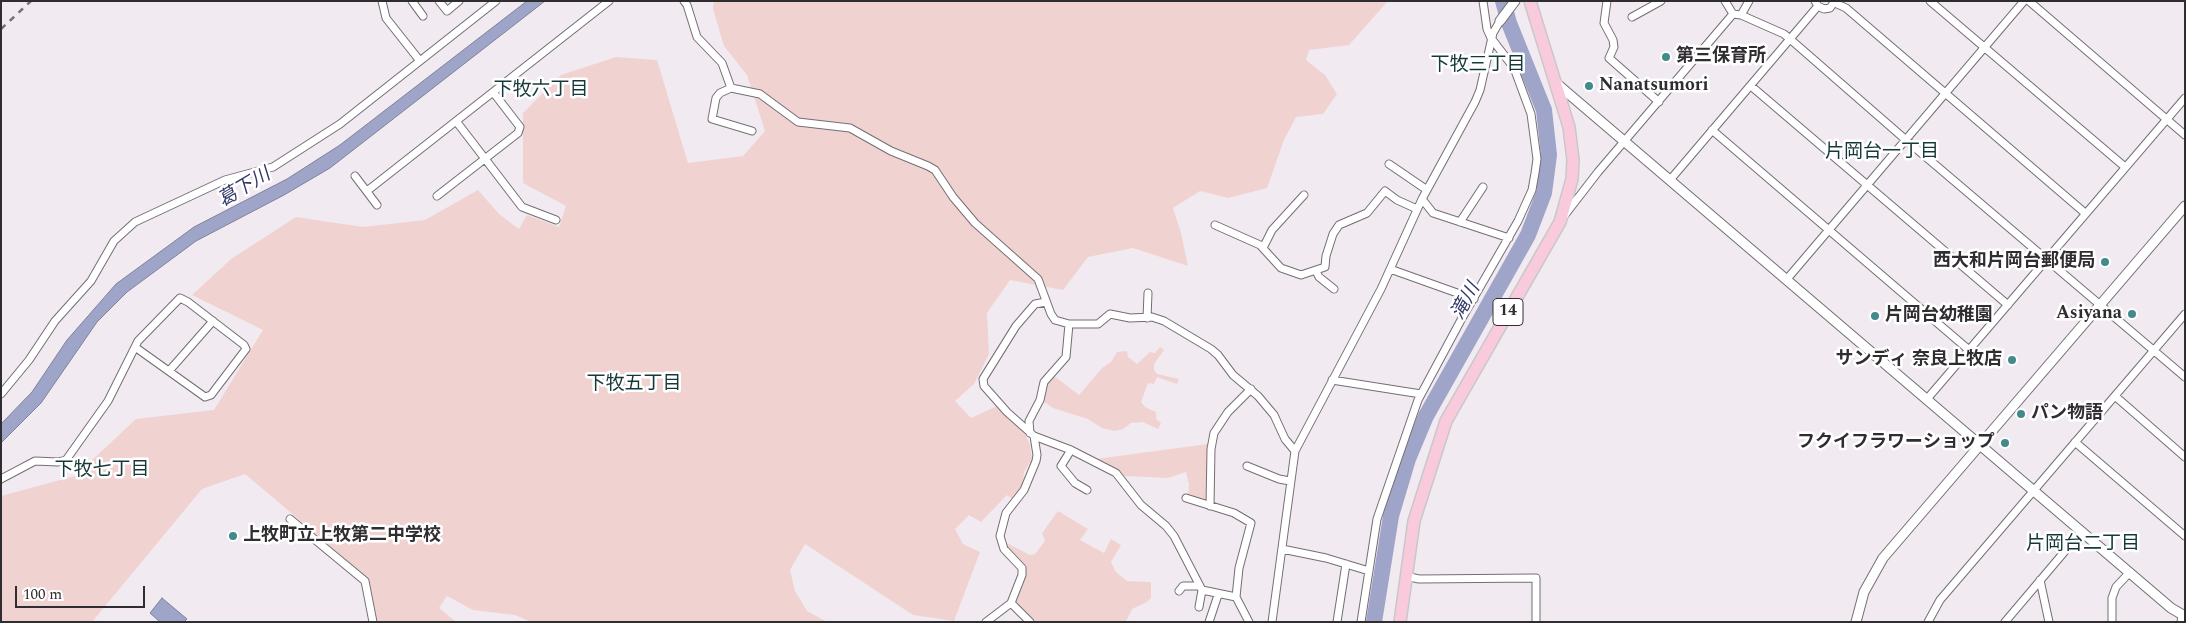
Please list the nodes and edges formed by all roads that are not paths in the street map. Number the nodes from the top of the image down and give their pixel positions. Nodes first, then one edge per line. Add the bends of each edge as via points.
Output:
1 (382, 1) edge
2 (412, 1) edge
3 (439, 1) edge
4 (459, 1) edge
5 (496, 1) edge
6 (609, 1) edge
7 (684, 1) edge
8 (1483, 1) edge
9 (1515, 1) edge
10 (1530, 1) edge
11 (1607, 1) edge
12 (1661, 1) edge
13 (1724, 1) edge
14 (1749, 1) edge
15 (1930, 1) edge
16 (2024, 1) edge
17 (2029, 1) edge
18 (1835, 2) edge
19 (1816, 4) edge
20 (1737, 14) junction
21 (423, 16) dead end
22 (1632, 17) dead end
23 (1500, 21) joint
24 (1492, 38) junction
25 (1790, 39) junction
26 (1985, 48) junction
27 (420, 61) junction
28 (1556, 83) junction
29 (1751, 86) junction
30 (732, 88) junction
31 (493, 92) junction
32 (1946, 94) junction
33 (2185, 98) edge
34 (1659, 102) junction
35 (2167, 119) junction
36 (456, 121) junction
37 (1712, 130) junction
38 (752, 131) dead end
39 (2185, 135) edge
40 (1906, 140) junction
41 (1625, 141) junction
42 (485, 159) junction
43 (1389, 164) dead end
44 (2124, 167) junction
45 (355, 176) dead end
46 (1670, 180) junction
47 (1868, 185) junction
48 (1483, 187) dead end
49 (1427, 190) junction
50 (367, 191) junction
51 (1304, 194) dead end
52 (437, 196) dead end
53 (1422, 199) junction
54 (377, 205) dead end
55 (2185, 206) edge
56 (1417, 208) junction
57 (2085, 213) junction
58 (556, 220) dead end
59 (1460, 222) junction
60 (1560, 222) junction
61 (1215, 225) dead end
62 (1829, 231) junction
63 (1509, 238) junction
64 (1263, 248) junction
65 (2046, 260) junction
66 (1390, 269) junction
67 (1316, 271) junction
68 (1787, 279) junction
69 (1334, 289) dead end
70 (1148, 293) dead end
71 (1474, 299) junction
72 (1046, 302) junction
73 (2008, 305) junction
74 (2100, 305) junction
75 (2185, 314) edge
76 (1147, 318) junction
77 (213, 321) junction
78 (1068, 324) junction
79 (135, 347) junction
80 (1969, 350) junction
81 (2154, 350) junction
82 (169, 371) junction
83 (2185, 377) edge
84 (1332, 380) junction
85 (1251, 390) junction
86 (1, 394) edge
87 (1421, 394) junction
88 (2115, 396) junction
89 (1927, 399) junction
90 (1032, 434) junction
91 (2075, 442) junction
92 (1981, 445) junction
93 (1071, 450) junction
94 (1295, 451) junction
95 (2185, 457) edge
96 (1247, 466) dead end
97 (1, 480) edge
98 (1290, 481) junction
99 (1087, 490) dead end
100 (2034, 491) junction
101 (1186, 498) dead end
102 (1210, 506) junction
103 (290, 518) dead end
104 (2082, 531) junction
105 (2185, 536) edge
106 (1282, 549) junction
107 (1346, 564) junction
108 (1369, 571) junction
109 (2130, 572) junction
110 (1405, 576) junction
111 (2040, 580) junction
112 (1200, 588) junction
113 (1178, 591) dead end
114 (1218, 595) junction
115 (1236, 598) junction
116 (1011, 603) junction
117 (1199, 606) dead end
118 (2184, 616) edge
119 (373, 622) edge
120 (986, 622) edge
121 (1030, 622) edge
122 (1209, 622) edge
123 (1249, 622) edge
124 (1272, 622) edge
125 (1337, 622) edge
126 (1360, 622) edge
127 (1400, 622) edge
128 (1536, 622) edge
129 (1856, 622) edge
130 (1928, 622) edge
131 (2005, 622) edge
132 (2049, 622) edge
133 (2112, 622) edge

1 - 27 street via 386,18
2 - 21 street
3 - 4 street via 447,11
5 - 27 street
6 - 31 street
7 - 30 street via 697,36 722,63
8 - 24 street
9 - 23 street
10 - 28 main road, 14
11 - 34 street via 1604,23 1614,47 1609,58
12 - 22 street
13 - 20 street
14 - 20 street
15 - 26 street
16 - 26 street
17 - 35 street
18 - 19 street via 1824,9
18 - 32 street
19 - 25 street
20 - 25 street
20 - 34 street
23 - 24 street
24 - 49 street via 1480,90
24 - 63 street via 1520,80 1536,144 1532,190
25 - 29 street
25 - 40 street
26 - 32 street
26 - 44 street
27 - 86 street via 340,124 273,167 225,180 135,222 114,241 91,281 55,322
28 - 41 street
28 - 60 main road, 14 via 1569,127 1573,160 1572,179
29 - 37 street
29 - 47 street
30 - 38 street via 716,98 712,119
30 - 72 street via 760,94 798,122 850,128 935,170 976,223 1038,279
31 - 36 street
31 - 42 street via 520,126 518,133
32 - 40 street
32 - 57 street
33 - 35 street
34 - 41 street
35 - 39 street
35 - 44 street
36 - 42 street
36 - 50 street
37 - 46 street
37 - 62 street
40 - 47 street
40 - 65 street
41 - 46 street
41 - 60 street
42 - 52 street
42 - 58 street via 522,207
43 - 49 street
44 - 57 street
45 - 50 street
46 - 68 street
47 - 62 street
47 - 73 street
48 - 59 street
49 - 53 street
50 - 54 street
51 - 64 street via 1272,230
53 - 56 street
53 - 59 street via 1433,213
55 - 74 street
56 - 66 street
56 - 67 street via 1397,200 1385,190 1367,213 1339,225 1333,234 1325,267
57 - 65 street
59 - 63 street
60 - 110 main road, 14 via 1446,421 1414,522
61 - 64 street
62 - 68 street
62 - 80 street
63 - 71 street
64 - 67 street via 1281,268 1301,275
65 - 73 street
65 - 74 street
66 - 71 street
66 - 84 street
67 - 69 street via 1318,277
68 - 89 street
70 - 76 street
71 - 87 street
72 - 78 street via 1055,320
72 - 90 street via 1035,304 1016,326 983,382 1007,412
73 - 80 street
74 - 81 street
74 - 92 street
75 - 81 street
76 - 78 street via 1110,314 1098,324
76 - 85 street via 1164,320 1211,349 1233,376
77 - 79 street via 180,298
77 - 82 street
77 - 82 street via 246,349 211,395 204,397
78 - 90 street via 1066,357 1044,382 1040,400 1029,421
79 - 82 street
79 - 97 street via 108,401 66,460 35,461
80 - 89 street
81 - 83 street
81 - 88 street
84 - 87 street
84 - 94 street
85 - 94 street via 1276,419
85 - 102 street via 1228,412 1214,433
87 - 108 street via 1377,518
88 - 91 street
88 - 95 street
89 - 92 street
90 - 93 street
90 - 116 street via 1036,461 1024,490 1006,512 1000,536 1004,549 1022,568
91 - 100 street
91 - 105 street
92 - 100 street
92 - 129 street via 1876,568 1864,592
93 - 99 street via 1061,466 1075,483
93 - 112 street via 1121,477 1141,505 1174,536
94 - 98 street
96 - 98 street
98 - 106 street
100 - 104 street
100 - 130 street via 1940,600
101 - 102 street
102 - 115 street via 1234,513 1251,523 1239,568
103 - 119 street via 365,582
104 - 109 street
104 - 111 street
106 - 107 street
106 - 124 street
107 - 108 street
107 - 125 street
108 - 126 street
109 - 118 street
109 - 133 street via 2116,587 2112,598
110 - 127 main road, 14
110 - 128 street via 1419,579 1536,578
111 - 131 street
111 - 132 street
112 - 113 street via 1183,586
112 - 114 street
112 - 117 street
114 - 115 street
114 - 122 street
115 - 123 street
116 - 120 street
116 - 121 street

